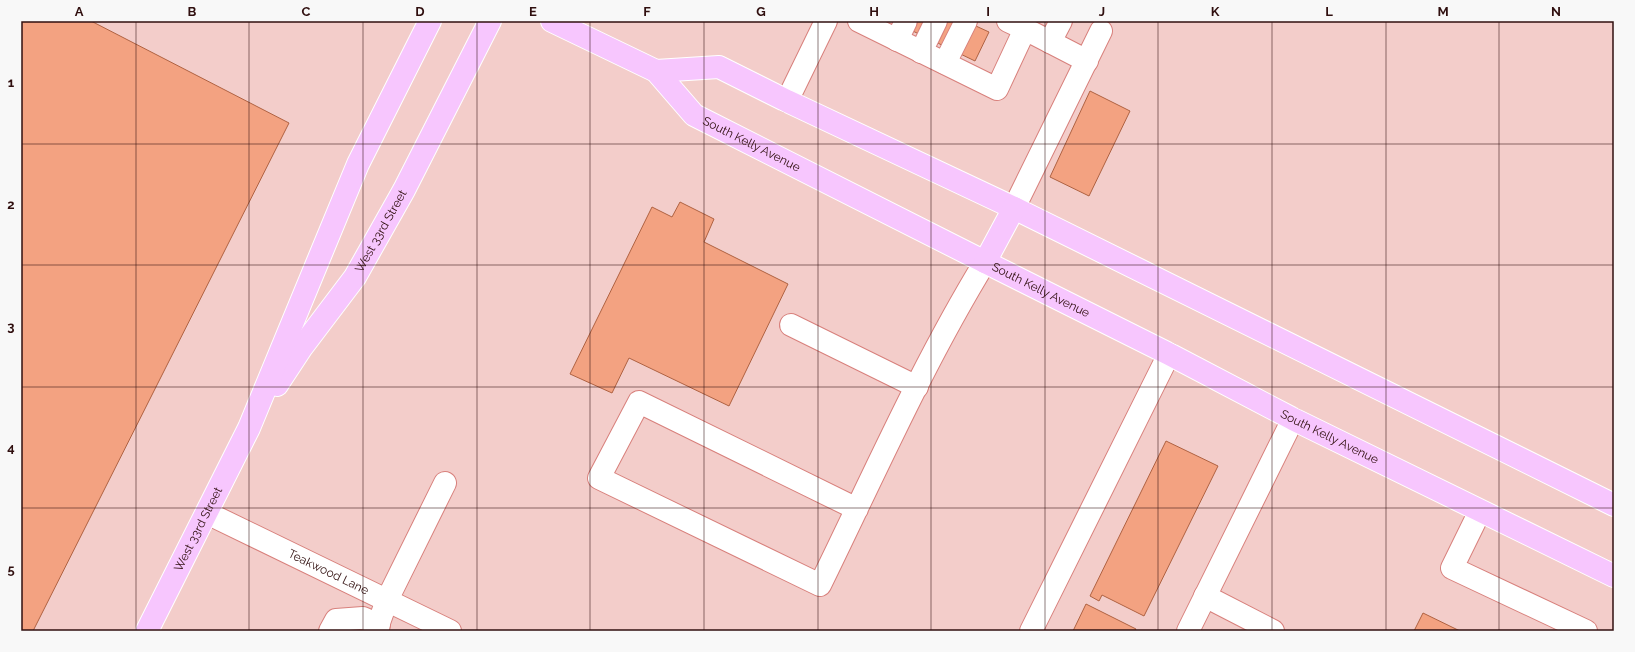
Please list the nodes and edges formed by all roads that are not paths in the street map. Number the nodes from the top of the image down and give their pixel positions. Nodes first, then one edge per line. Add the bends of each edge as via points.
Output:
1 (430, 21) edge
2 (490, 21) edge
3 (552, 21) edge
4 (826, 21) edge
5 (936, 21) edge
6 (966, 21) edge
7 (1060, 21) edge
8 (868, 23) edge
9 (1017, 25) edge
10 (901, 30) edge
11 (1101, 31) dead end
12 (1050, 42) junction
13 (921, 52) junction
14 (1087, 61) junction
15 (945, 63) junction
16 (656, 71) junction
17 (787, 101) junction
18 (1014, 208) junction
19 (984, 262) junction
20 (791, 325) dead end
21 (1169, 354) junction
22 (917, 387) junction
23 (1292, 419) junction
24 (249, 428) junction
25 (445, 483) dead end
26 (1614, 505) edge
27 (857, 510) junction
28 (1480, 511) junction
29 (207, 512) junction
30 (1614, 576) edge
31 (1205, 596) junction
32 (387, 600) junction
33 (378, 628) edge
34 (148, 631) edge
35 (330, 631) edge
36 (450, 631) edge
37 (1031, 631) edge
38 (1188, 631) edge
39 (1273, 631) edge
40 (1586, 631) edge

1 - 24 main road, West 33rd Street via 358,164
2 - 24 main road, West 33rd Street via 404,190 355,277 302,347
3 - 16 main road
4 - 17 street
5 - 13 street
6 - 15 street
7 - 12 street
8 - 10 street
9 - 12 street
9 - 15 street via 997,89
10 - 13 street
11 - 14 street
12 - 14 street
13 - 15 street
14 - 18 street
16 - 17 main road via 719,67
16 - 19 main road, South Kelly Avenue via 694,115
17 - 18 main road
18 - 19 main road
18 - 26 main road
19 - 21 main road, South Kelly Avenue
19 - 22 street
20 - 22 street
21 - 23 main road, South Kelly Avenue
21 - 37 street
22 - 27 street
23 - 28 main road, South Kelly Avenue
23 - 31 street
24 - 29 main road, West 33rd Street
25 - 32 street
27 - 27 street via 820,585 599,478 639,402
28 - 30 main road, South Kelly Avenue
28 - 40 street via 1452,568
29 - 32 street, Teakwood Lane
29 - 34 main road, West 33rd Street
31 - 38 street
31 - 39 street
32 - 33 street
32 - 36 street, Teakwood Lane
33 - 35 street via 363,618 336,620

